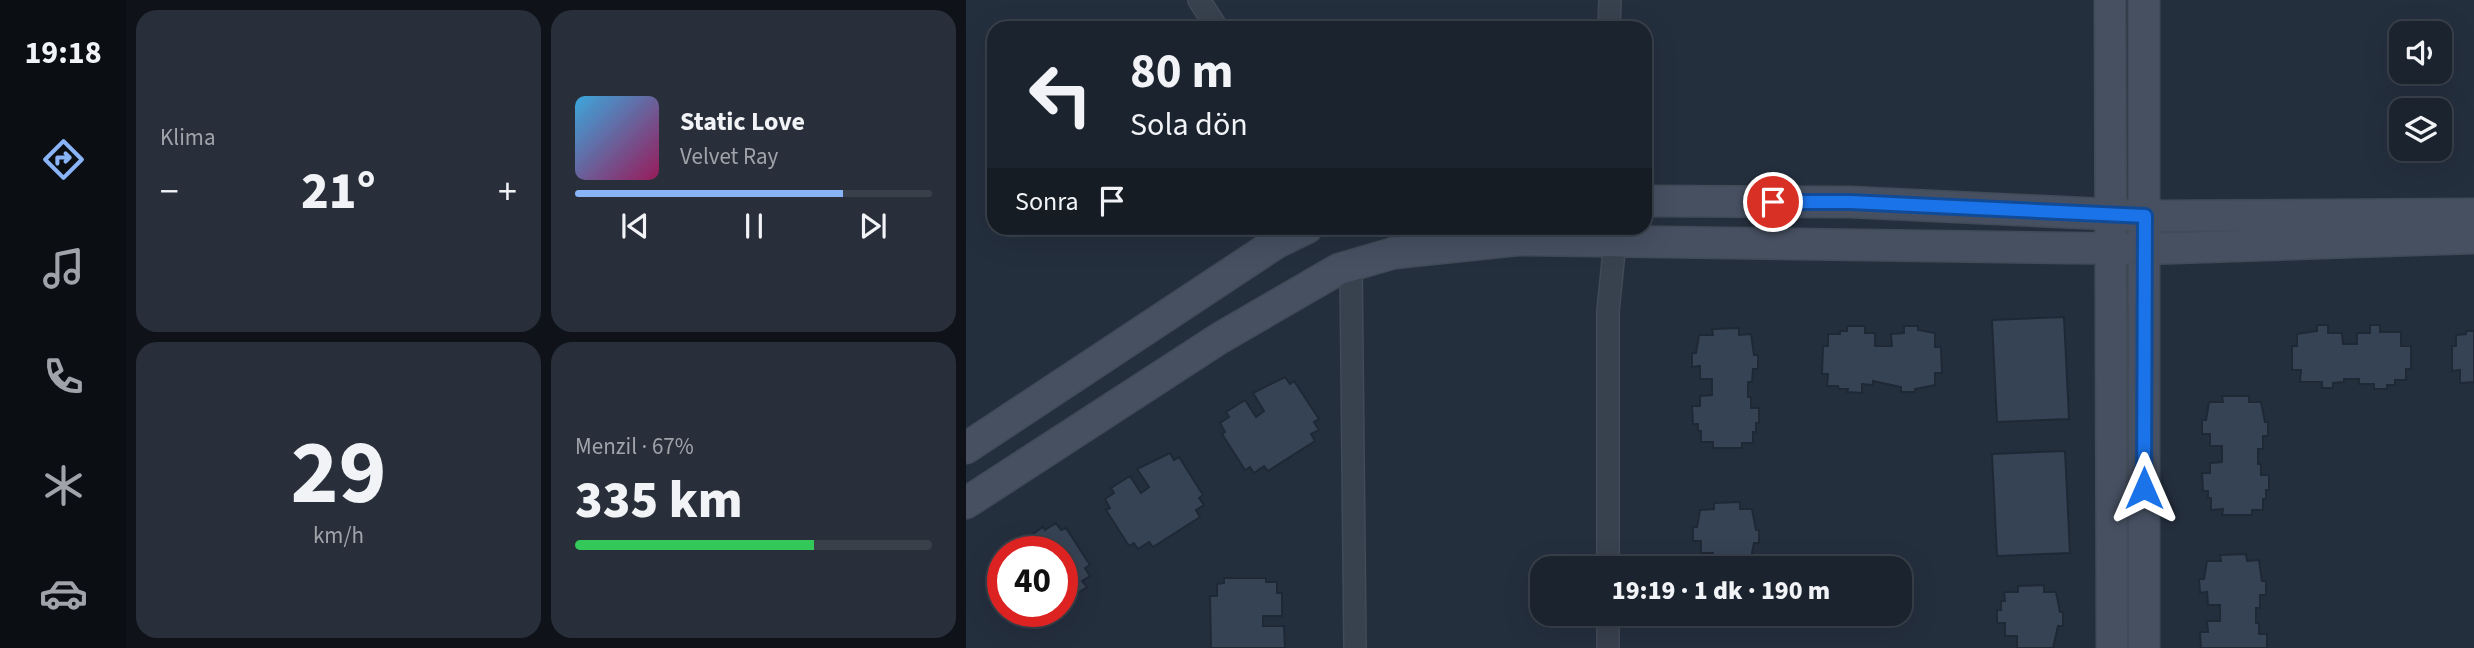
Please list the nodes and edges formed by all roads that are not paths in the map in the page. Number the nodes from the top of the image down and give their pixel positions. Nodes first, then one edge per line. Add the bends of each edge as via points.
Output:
1 (1199, 0) edge
2 (1610, 0) edge
3 (2110, 0) edge
4 (2144, 0) edge
5 (1212, 21) edge
6 (1609, 21) edge
7 (1652, 201) edge
8 (2108, 213) junction
9 (2474, 214) edge
10 (2145, 216) junction
11 (1293, 235) edge
12 (2474, 238) edge
13 (1615, 242) junction
14 (2109, 248) junction
15 (2145, 249) junction
16 (1350, 266) junction
17 (966, 448) edge
18 (966, 503) edge
19 (1608, 556) edge
20 (1608, 626) edge
21 (1355, 648) edge
22 (1608, 648) edge
23 (2112, 648) edge
24 (2144, 648) edge

1 - 5 street
2 - 6 street
3 - 8 street
4 - 10 street
7 - 8 street via 1850,202
8 - 10 street
8 - 14 street
9 - 10 street
10 - 15 street
11 - 17 street
12 - 15 street
13 - 14 street
13 - 16 street via 1518,240 1394,253
13 - 19 street via 1608,311
14 - 15 street
14 - 23 street
15 - 24 street
16 - 18 street via 1220,338
16 - 21 street
20 - 22 street

